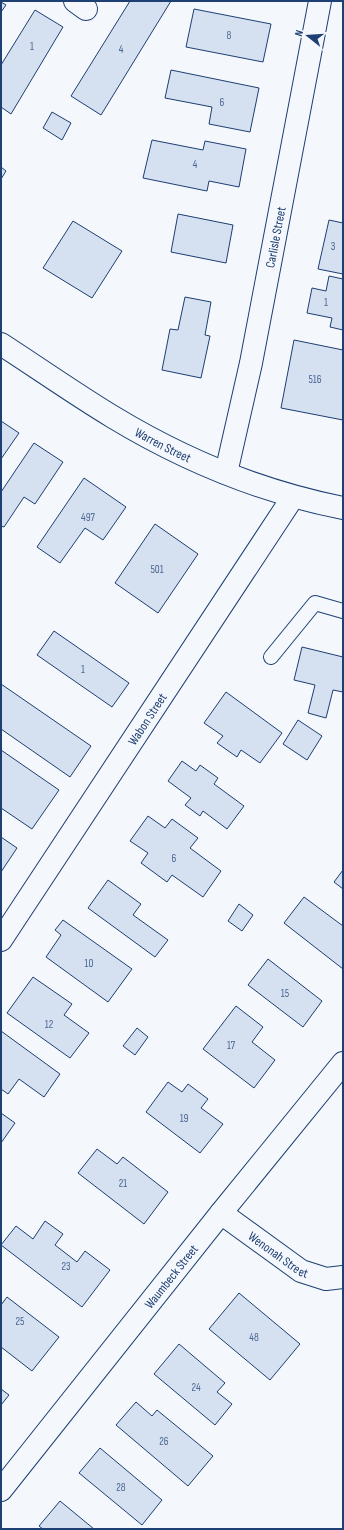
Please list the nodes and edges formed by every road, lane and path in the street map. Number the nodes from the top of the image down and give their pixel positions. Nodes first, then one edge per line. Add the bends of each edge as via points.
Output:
1 (320, 1) edge
2 (1, 344) edge
3 (226, 473) junction
4 (294, 497) junction
5 (343, 508) edge
6 (343, 611) edge
7 (271, 657) dead end
8 (1, 940) edge
9 (343, 1064) edge
10 (221, 1213) junction
11 (343, 1277) edge
12 (1, 1490) edge

1 - 3 street, Carlisle Street via 251,363
2 - 3 street, Warren Street via 125,423 176,451
3 - 4 street, Warren Street
4 - 5 street, Warren Street
4 - 8 street, Wabon Street
6 - 7 lane via 315,603
9 - 10 street, Waumbeck Street
10 - 11 street, Wenonah Street via 301,1271 326,1279
10 - 12 street, Waumbeck Street

